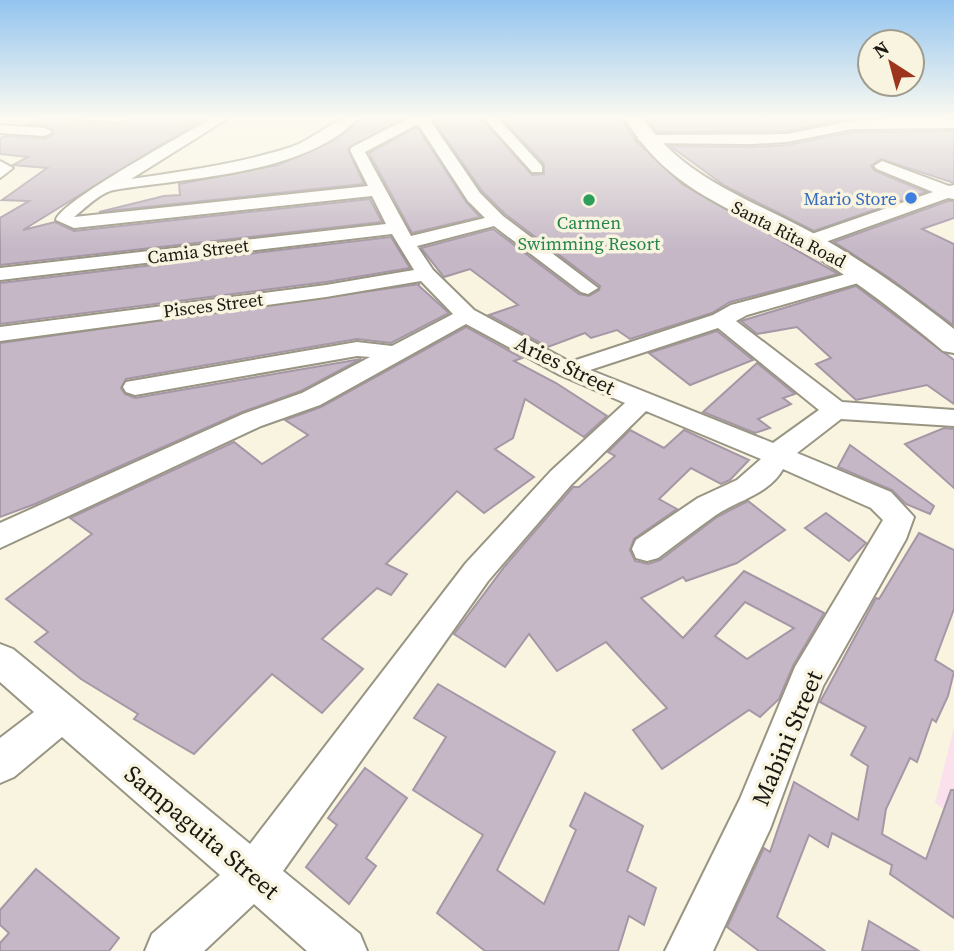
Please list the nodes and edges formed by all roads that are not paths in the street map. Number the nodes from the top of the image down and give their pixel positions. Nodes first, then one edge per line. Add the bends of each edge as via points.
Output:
1 (151, 161) edge
2 (251, 161) edge
3 (364, 161) edge
4 (450, 161) edge
5 (530, 161) edge
6 (672, 161) edge
7 (882, 166) dead end
8 (537, 169) dead end
9 (109, 187) junction
10 (380, 190) junction
11 (952, 192) edge
12 (497, 220) junction
13 (401, 236) junction
14 (810, 242) junction
15 (0, 274) edge
16 (426, 274) junction
17 (865, 275) junction
18 (588, 288) dead end
19 (466, 316) junction
20 (721, 320) junction
21 (0, 334) edge
22 (954, 344) edge
23 (397, 353) junction
24 (568, 370) junction
25 (135, 387) dead end
26 (641, 402) junction
27 (836, 410) junction
28 (954, 418) edge
29 (777, 454) junction
30 (895, 531) joint
31 (0, 536) edge
32 (647, 549) dead end
33 (0, 660) edge
34 (61, 714) junction
35 (0, 763) edge
36 (253, 875) junction
37 (169, 951) edge
38 (343, 951) edge
39 (689, 951) edge

1 - 9 street
2 - 9 street
3 - 10 street, Aries Street
4 - 12 street via 474,197
5 - 8 street
6 - 14 main road, Santa Rita Road via 693,182
7 - 11 street
9 - 10 street via 71,211 65,220 74,223
10 - 13 street, Aries Street
11 - 14 street
12 - 13 street, Camia Street
12 - 18 street
13 - 15 street, Camia Street
13 - 16 street, Aries Street
14 - 17 main road, Santa Rita Road
16 - 19 street, Aries Street
16 - 21 street, Pisces Street
17 - 20 street via 739,310
17 - 22 main road, Santa Rita Road
19 - 23 street
19 - 24 street, Aries Street
20 - 24 street
20 - 27 street
23 - 25 street via 357,349
23 - 31 street via 311,399 252,420
24 - 26 street, Aries Street
26 - 29 street, Aries Street
26 - 36 street via 561,478 477,572
27 - 28 street
27 - 29 street
29 - 30 street, Aries Street via 881,500 899,517
29 - 32 street via 768,471 747,487 708,506
30 - 39 street, Mabini Street via 808,680 755,814
33 - 34 street, Sampaguita Street
34 - 35 street
34 - 36 street, Sampaguita Street
36 - 37 street
36 - 38 street, Sampaguita Street

